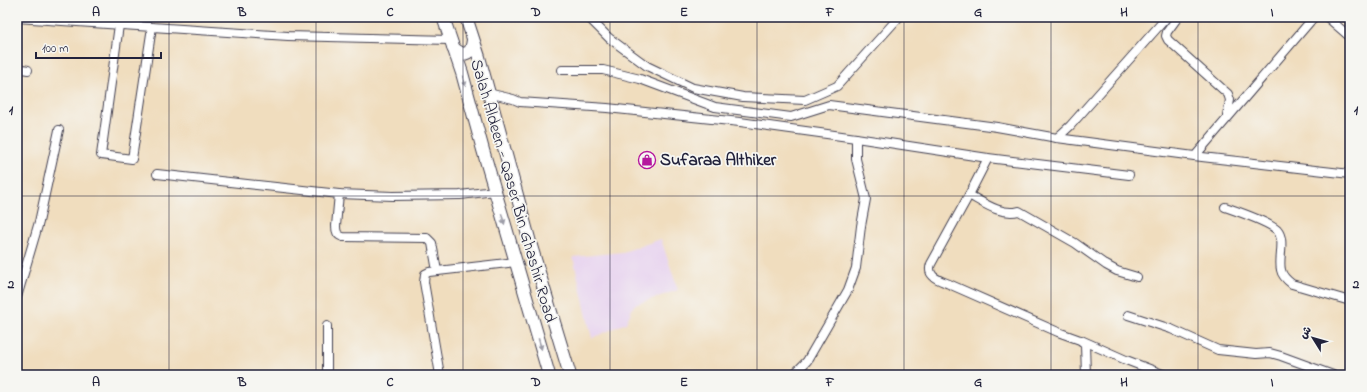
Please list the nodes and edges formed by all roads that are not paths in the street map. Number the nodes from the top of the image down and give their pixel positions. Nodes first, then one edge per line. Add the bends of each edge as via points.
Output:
1 (443, 17) edge
2 (466, 17) edge
3 (588, 17) edge
4 (899, 17) edge
5 (1167, 17) edge
6 (1178, 17) edge
7 (1314, 17) edge
8 (1327, 17) edge
9 (17, 18) edge
10 (61, 19) edge
11 (119, 25) junction
12 (152, 27) junction
13 (1350, 37) edge
14 (473, 40) junction
15 (452, 44) junction
16 (17, 68) edge
17 (28, 70) dead end
18 (562, 70) dead end
19 (490, 98) junction
20 (473, 112) junction
21 (1226, 119) junction
22 (59, 130) dead end
23 (856, 138) junction
24 (1057, 138) junction
25 (1195, 156) junction
26 (988, 158) junction
27 (157, 174) dead end
28 (1350, 174) edge
29 (1129, 175) dead end
30 (495, 191) junction
31 (339, 194) junction
32 (969, 195) junction
33 (1226, 206) dead end
34 (516, 262) junction
35 (437, 270) junction
36 (1137, 278) dead end
37 (17, 298) edge
38 (1350, 301) edge
39 (1128, 315) dead end
40 (328, 326) dead end
41 (1080, 340) junction
42 (327, 375) edge
43 (440, 375) edge
44 (549, 375) edge
45 (570, 375) edge
46 (793, 375) edge
47 (1086, 375) edge
48 (1165, 375) edge
49 (1333, 375) edge

1 - 15 highway, Salah Aldeen - Qaser Bin Ghashir Road
2 - 14 highway
3 - 4 street via 609,38 648,66 693,88 743,97 805,100 837,86
5 - 24 street
6 - 21 street via 1166,36 1228,94 1230,100
7 - 21 street
8 - 13 street
9 - 10 street
10 - 11 street
11 - 12 street
11 - 12 street via 101,155 132,159
12 - 15 street
14 - 15 highway via 471,50 462,54
14 - 19 highway
15 -> 20 highway, Salah Aldeen - Qaser Bin Ghashir Road
16 - 17 street
18 - 24 street via 603,70 640,79 722,108 791,117 829,105
19 - 20 highway via 479,100 474,105
19 - 23 street via 740,122
19 - 45 highway
20 - 30 highway, Salah Aldeen - Qaser Bin Ghashir Road
21 - 25 street
22 - 37 street via 39,222
23 - 26 street
23 - 46 street via 856,159 866,199 856,268 848,290 807,361
24 - 25 street
25 - 28 street
26 - 29 street
26 - 32 street
27 - 31 street
30 - 31 street via 453,195
30 -> 34 highway, Salah Aldeen - Qaser Bin Ghashir Road
31 - 35 street via 336,231 339,236 427,238 432,243
32 - 36 street via 1003,212 1019,211 1075,243 1106,265
32 - 41 street via 931,264 930,274
33 - 38 street via 1276,230 1281,241 1281,271 1286,280
34 - 35 street
34 -> 44 highway, Salah Aldeen - Qaser Bin Ghashir Road
35 - 43 street via 427,273 424,282
39 - 49 street via 1171,329 1218,350 1270,353
40 - 42 street
41 - 47 street via 1085,344
41 - 48 street

